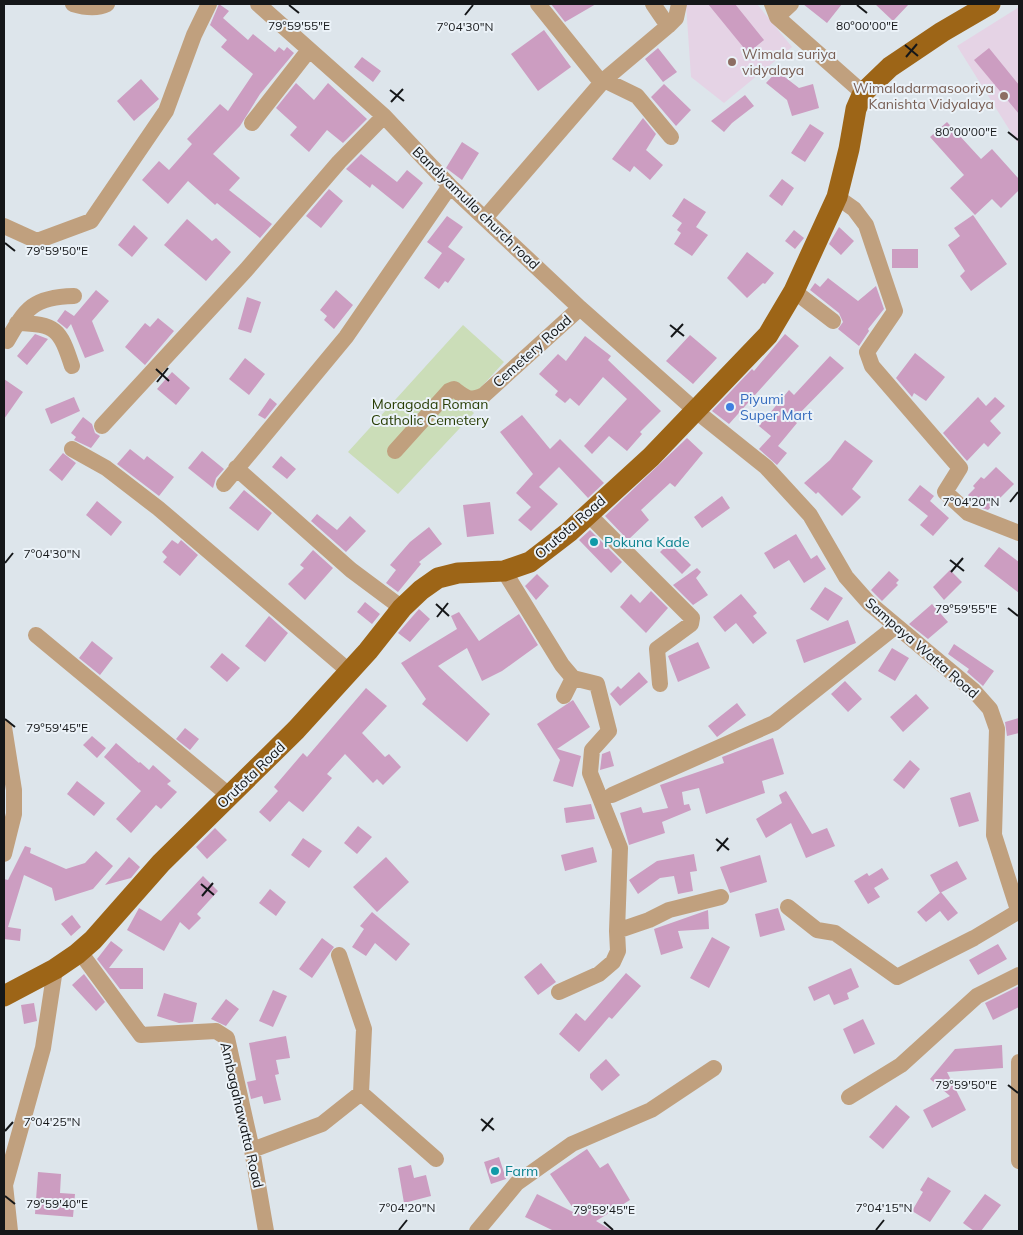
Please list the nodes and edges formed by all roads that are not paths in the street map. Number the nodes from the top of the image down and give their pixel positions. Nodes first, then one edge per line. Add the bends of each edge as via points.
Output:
1 (73, 4) edge
2 (106, 4) edge
3 (209, 4) edge
4 (258, 4) edge
5 (538, 4) edge
6 (653, 4) edge
7 (679, 4) edge
8 (791, 4) edge
9 (990, 4) edge
10 (775, 10) edge
11 (668, 26) junction
12 (310, 50) junction
13 (602, 80) junction
14 (863, 93) junction
15 (384, 116) junction
16 (252, 123) dead end
17 (671, 137) dead end
18 (450, 186) junction
19 (837, 197) junction
20 (485, 218) junction
21 (4, 226) edge
22 (794, 290) junction
23 (74, 296) dead end
24 (580, 308) junction
25 (833, 321) dead end
26 (17, 323) junction
27 (4, 340) edge
28 (72, 366) dead end
29 (696, 411) junction
30 (102, 426) dead end
31 (72, 449) dead end
32 (395, 451) dead end
33 (236, 468) junction
34 (224, 484) dead end
35 (588, 514) junction
36 (1019, 533) edge
37 (504, 571) junction
38 (402, 608) junction
39 (896, 626) junction
40 (36, 635) dead end
41 (350, 672) junction
42 (573, 678) junction
43 (660, 684) dead end
44 (564, 696) dead end
45 (4, 727) edge
46 (612, 795) dead end
47 (230, 796) junction
48 (4, 854) edge
49 (721, 898) dead end
50 (788, 907) dead end
51 (1019, 912) edge
52 (617, 931) junction
53 (80, 952) junction
54 (338, 955) dead end
55 (55, 969) junction
56 (1019, 975) edge
57 (559, 992) dead end
58 (4, 996) edge
59 (1019, 1062) edge
60 (714, 1068) dead end
61 (361, 1093) junction
62 (849, 1097) dead end
63 (252, 1150) junction
64 (436, 1159) dead end
65 (1019, 1161) edge
66 (10, 1231) edge
67 (266, 1231) edge
68 (477, 1231) edge

1 - 2 street
3 - 21 street via 166,111 91,221 37,241
4 - 12 street, Bandiyamulla church road
5 - 13 street
6 - 11 street
7 - 11 street via 676,18
8 - 10 street
9 - 14 main road, Orutota Road via 890,67
10 - 14 street
11 - 13 street
12 - 15 street, Bandiyamulla church road
12 - 16 street
13 - 17 street via 637,96
13 - 20 street
14 - 19 main road, Orutota Road via 856,109
15 - 18 street, Bandiyamulla church road
15 - 30 street
18 - 20 street, Bandiyamulla church road
18 - 33 street via 346,337
19 - 22 main road, Orutota Road
19 - 36 street via 854,209 866,225 895,311 867,352 872,366 960,468 945,492 968,513
20 - 24 street, Bandiyamulla church road
22 - 25 street
22 - 29 main road, Orutota Road via 768,335
23 - 26 street via 50,297 32,306
24 - 29 street, Bandiyamulla church road
24 - 32 street, Cemetery Road via 484,395 475,400 467,399 454,389 449,391
26 - 27 street via 7,342
26 - 28 street via 52,327 65,343
29 - 35 main road, Orutota Road
29 - 39 street, Sampaya Watta Road via 766,467 810,515 846,577 869,604
31 - 41 street via 106,468 158,508
33 - 34 street
33 - 38 street via 351,570
35 - 37 main road, Orutota Road via 530,562
35 - 43 street via 692,618 691,624 657,649
37 - 38 main road, Orutota Road via 458,573 438,578
37 - 42 street
38 - 41 main road, Orutota Road
39 - 46 street via 774,723
39 - 51 street, Sampaya Watta Road via 974,691 990,709 997,729 994,835
40 - 47 street
41 - 47 main road, Orutota Road
42 - 44 street
42 - 52 street via 597,684 609,731 592,750 590,773 620,848
45 - 48 street via 14,814
47 - 53 main road, Orutota Road via 161,863
49 - 52 street via 669,910
50 - 51 street via 817,930 835,932 897,977
52 - 57 street via 618,951 613,962 600,974
53 - 55 main road, Orutota Road
53 - 63 street, Ambagahawatta Road via 141,1035 216,1031 228,1038
54 - 61 street via 364,1029
55 - 58 main road, Orutota Road
55 - 66 street via 43,1048 5,1185
56 - 62 street via 977,996 901,1065
59 - 65 street
60 - 68 street via 651,1110 572,1144 517,1183
61 - 63 street via 322,1124
61 - 64 street
63 - 67 street, Ambagahawatta Road

